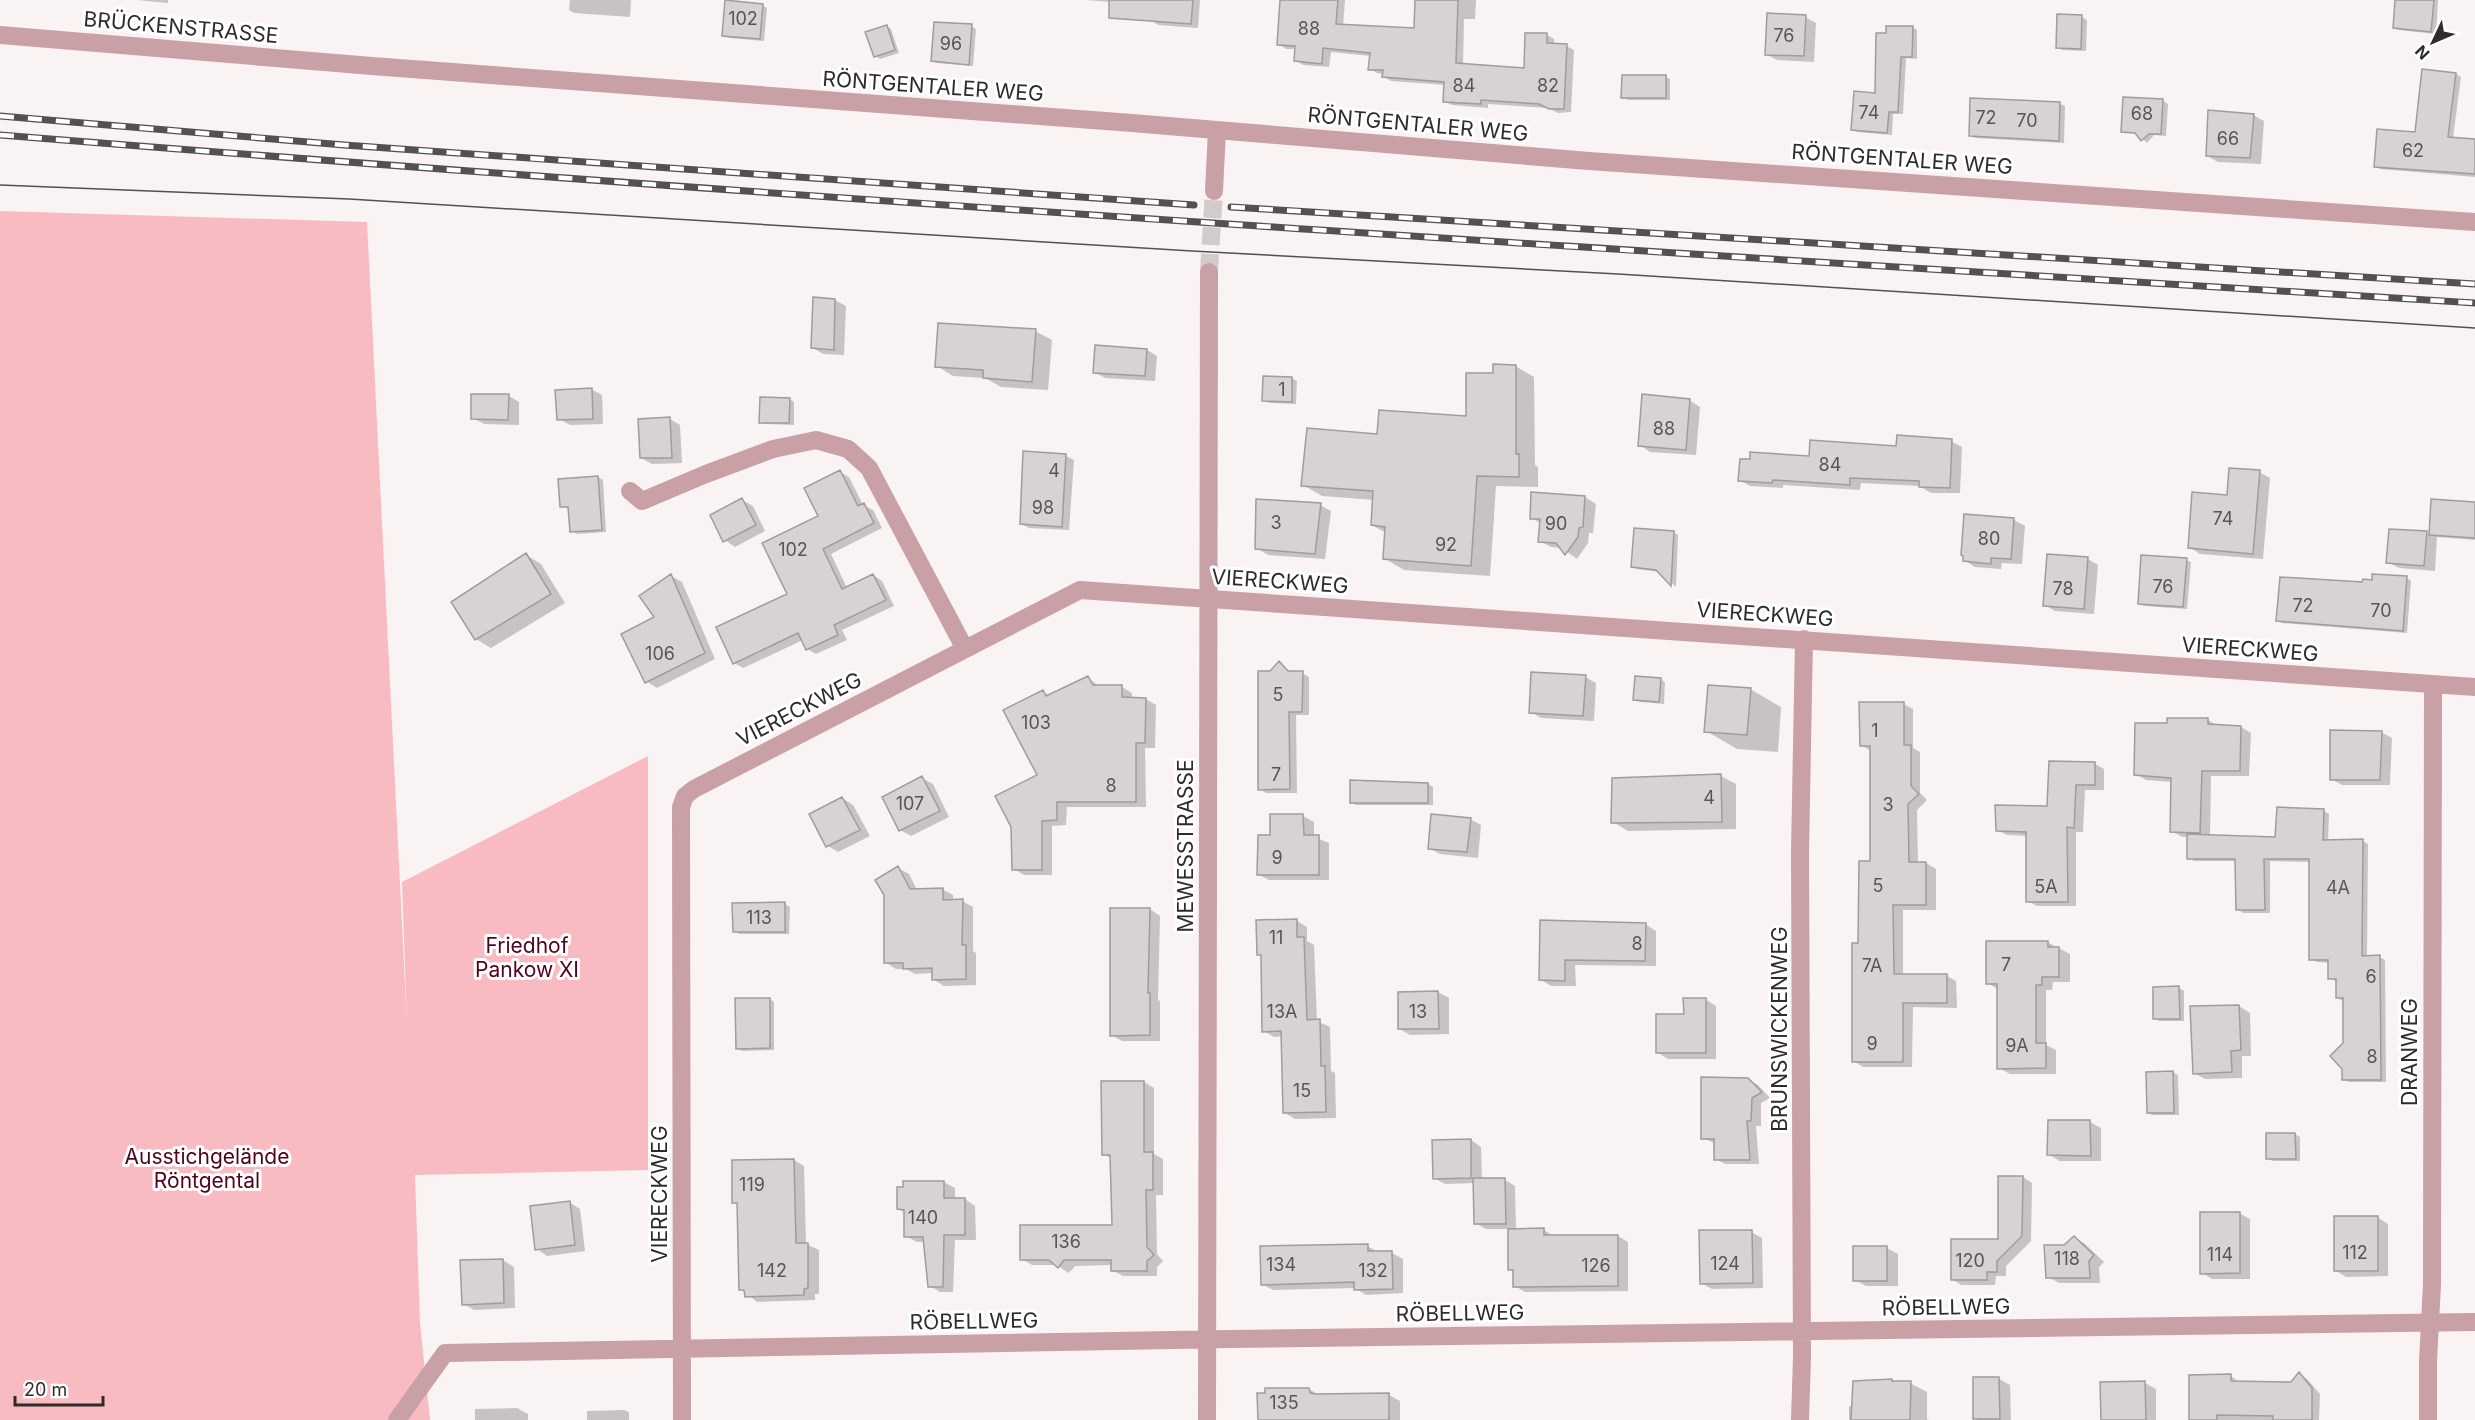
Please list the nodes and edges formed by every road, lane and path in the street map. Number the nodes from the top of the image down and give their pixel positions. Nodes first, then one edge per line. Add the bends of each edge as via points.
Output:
1 (0, 35) edge
2 (358, 65) joint
3 (1217, 130) junction
4 (1214, 191) tunnel mouth
5 (2475, 222) edge
6 (1209, 272) tunnel mouth
7 (630, 491) dead end
8 (1208, 599) junction
9 (1804, 639) junction
10 (965, 649) junction
11 (2433, 684) junction
12 (2475, 687) edge
13 (2475, 1322) edge
14 (2431, 1323) junction
15 (1802, 1332) junction
16 (1206, 1340) junction
17 (681, 1350) junction
18 (398, 1420) edge
19 (682, 1420) edge
20 (1207, 1420) edge
21 (1800, 1420) edge
22 (2428, 1420) edge

1 - 2 street, BRÜCKENSTRASSE
2 - 3 street, RÖNTGENTALER WEG
3 - 4 street
3 - 5 street, RÖNTGENTALER WEG via 1601,162
6 - 8 street, MEWESSTRASSE
7 - 10 street via 642,501 772,449 816,440 848,449 869,468
8 - 9 street, VIERECKWEG
8 - 10 street, VIERECKWEG via 1080,590
8 - 16 street, MEWESSTRASSE
9 - 11 street, VIERECKWEG
9 - 15 street, BRUNSWICKENWEG via 1800,853
10 - 17 street, VIERECKWEG via 685,796 681,807
11 - 12 street, VIERECKWEG
11 - 14 street, DRANWEG
13 - 14 street, RÖBELLWEG
14 - 15 street, RÖBELLWEG
14 - 22 street, DRANWEG
15 - 16 street, RÖBELLWEG
15 - 21 street, BRUNSWICKENWEG
16 - 17 street, RÖBELLWEG
16 - 20 street, MEWESSTRASSE
17 - 18 street, RÖBELLWEG via 445,1353
17 - 19 street

